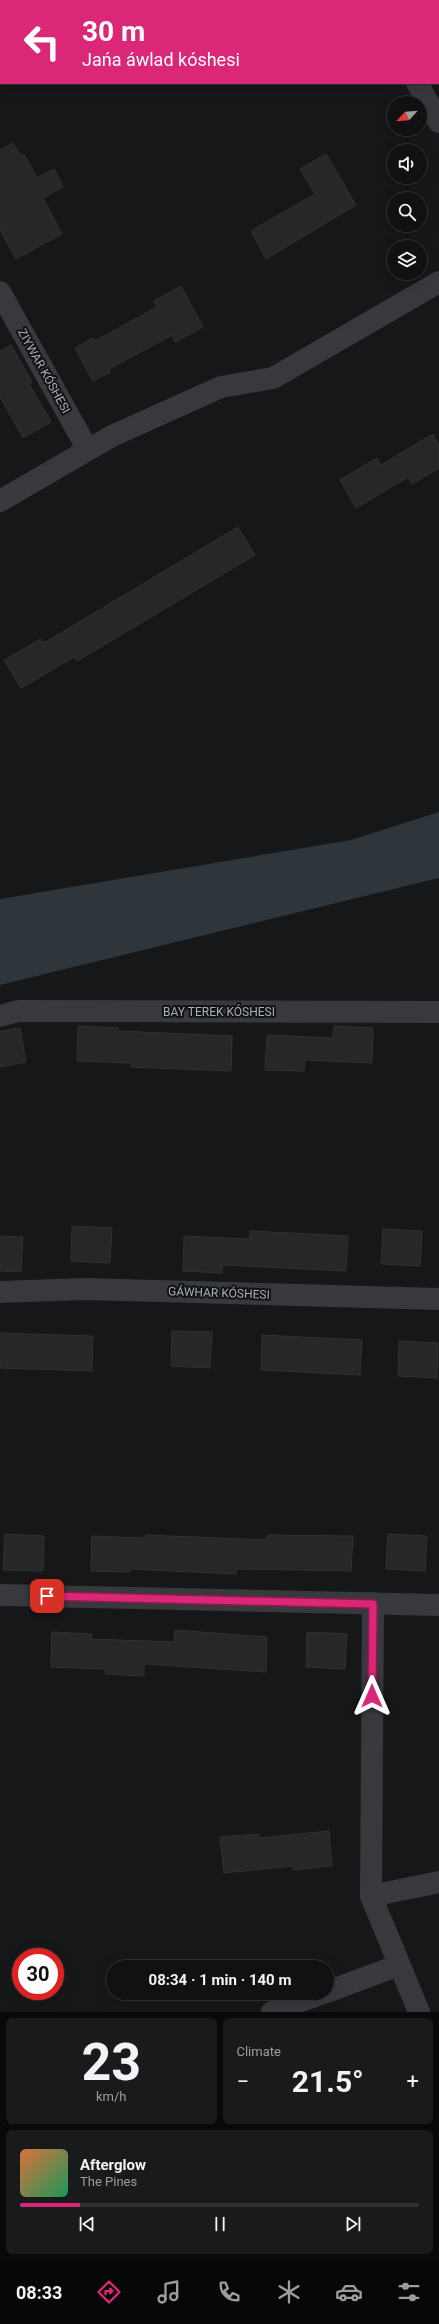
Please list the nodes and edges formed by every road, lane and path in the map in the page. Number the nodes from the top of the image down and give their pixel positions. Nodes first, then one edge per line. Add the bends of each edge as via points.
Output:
1 (418, 84) edge
2 (439, 122) edge
3 (439, 282) edge
4 (0, 292) edge
5 (88, 450) junction
6 (0, 501) edge
7 (439, 1012) edge
8 (0, 1016) edge
9 (0, 1292) edge
10 (439, 1299) edge
11 (0, 1595) edge
12 (373, 1604) junction
13 (439, 1605) edge
14 (439, 1882) edge
15 (371, 1896) junction
16 (399, 1965) junction
17 (334, 1989) edge
18 (304, 2000) edge
19 (272, 2012) edge
20 (419, 2012) edge

1 - 2 street
3 - 5 street via 273,378 221,387 112,436
4 - 5 street, ZIYWAR KÓSHESI
5 - 6 street
7 - 8 street, BAY TEREK KÓSHESI via 18,1011
9 - 10 street, GÁWHAR KÓSHESI via 84,1289
11 - 12 street
12 - 13 street
12 - 15 street
14 - 15 street
15 - 16 street
16 - 17 street
16 - 20 street
18 - 19 street

